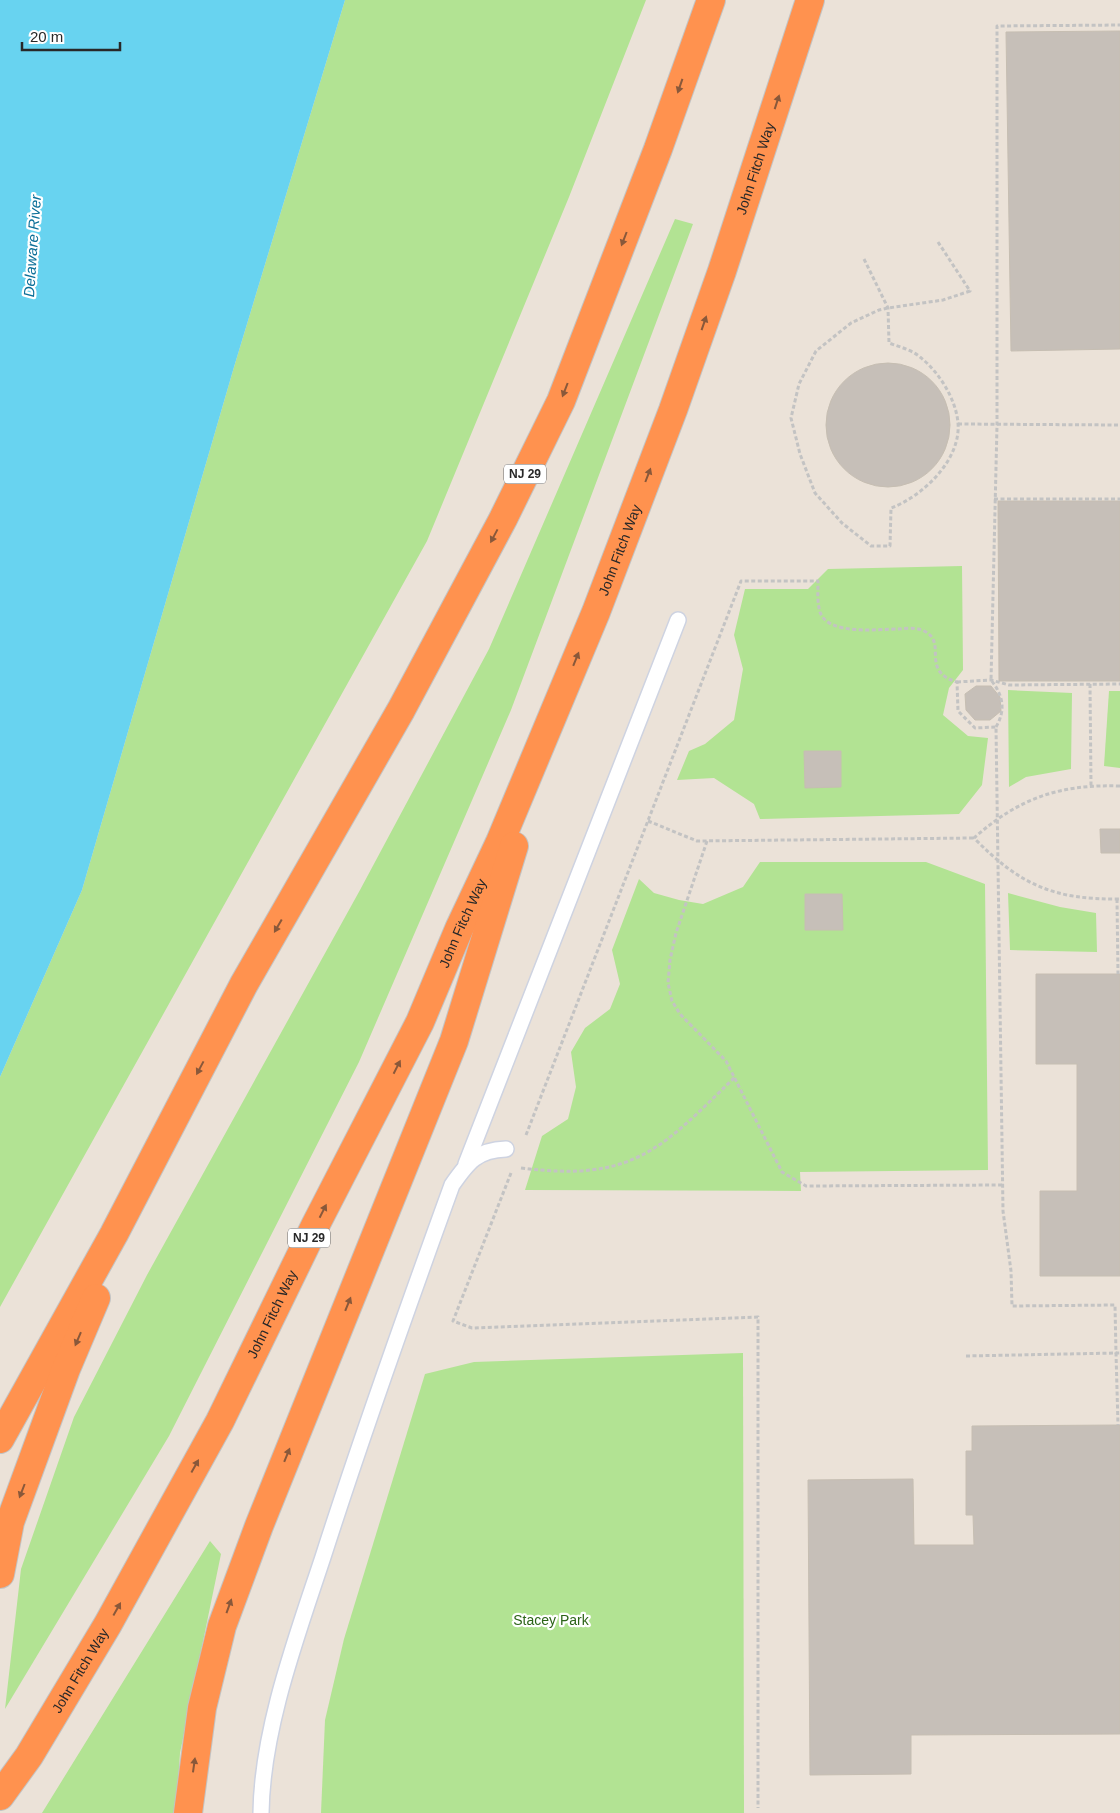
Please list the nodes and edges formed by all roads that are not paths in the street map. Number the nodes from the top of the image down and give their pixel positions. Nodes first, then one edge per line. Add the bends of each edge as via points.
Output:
1 (703, 0) edge
2 (711, 0) edge
3 (810, 0) edge
4 (696, 40) junction
5 (678, 620) dead end
6 (558, 704) junction
7 (173, 1117) junction
8 (506, 1149) dead end
9 (464, 1168) junction
10 (63, 1325) junction
11 (0, 1404) edge
12 (0, 1439) edge
13 (0, 1574) edge
14 (0, 1796) edge
15 (188, 1813) edge
16 (261, 1813) edge

1 - 4 highway
2 - 4 highway, NJ 29
6 -> 3 highway, John Fitch Way / NJ 29 via 673,410
4 -> 7 highway, NJ 29 via 658,149 561,401 402,710 244,984
5 - 9 lane
14 -> 6 highway, John Fitch Way / NJ 29 via 29,1756 108,1624 220,1421 420,1022
15 -> 6 highway via 202,1708 222,1626 454,1041
7 - 10 highway, NJ 29 via 114,1234
7 -> 13 highway via 66,1369 10,1522
8 - 9 lane via 490,1150
9 - 16 lane via 452,1185 428,1250 368,1418 308,1602 278,1704 262,1781
10 - 11 highway
10 - 12 highway, NJ 29

